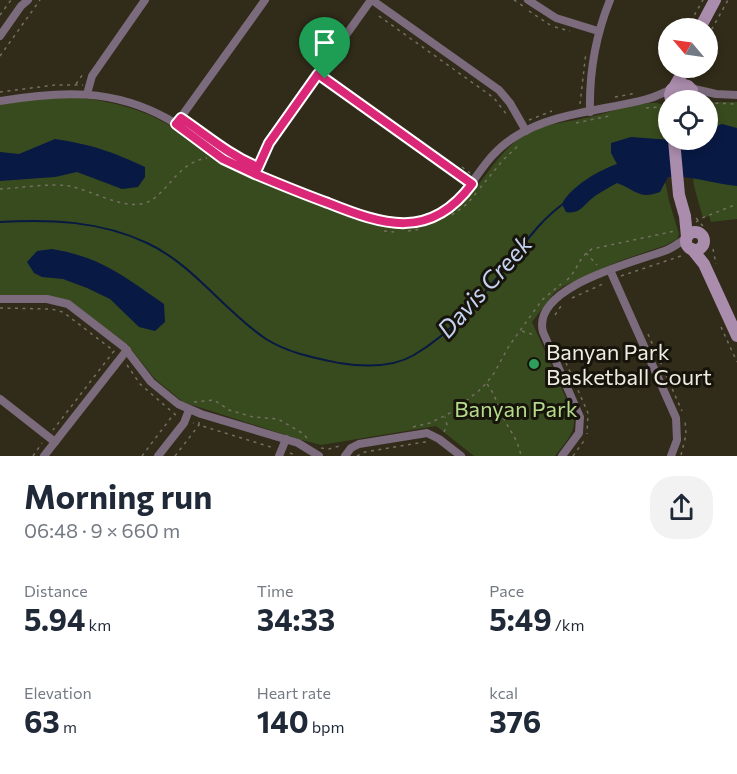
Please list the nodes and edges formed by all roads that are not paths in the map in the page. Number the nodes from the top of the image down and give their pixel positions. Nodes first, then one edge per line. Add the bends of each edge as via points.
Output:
1 (145, 0) edge
2 (265, 0) edge
3 (371, 0) edge
4 (528, 0) edge
5 (610, 0) edge
6 (715, 0) edge
7 (24, 2) edge
8 (705, 18) edge
9 (598, 31) junction
10 (0, 36) edge
11 (318, 74) junction
12 (87, 90) junction
13 (676, 90) edge
14 (690, 90) edge
15 (718, 94) edge
16 (737, 95) edge
17 (658, 99) edge
18 (658, 99) edge
19 (0, 100) edge
20 (646, 104) junction
21 (590, 112) junction
22 (176, 124) junction
23 (524, 127) junction
24 (675, 150) edge
25 (255, 174) junction
26 (469, 182) junction
27 (693, 236) junction
28 (610, 270) junction
29 (0, 299) edge
30 (737, 336) edge
31 (127, 350) junction
32 (0, 399) edge
33 (190, 406) junction
34 (286, 439) junction
35 (55, 442) junction
36 (286, 454) edge
37 (44, 456) edge
38 (159, 456) edge
39 (320, 456) edge
40 (345, 456) edge
41 (461, 456) edge
42 (562, 456) edge
43 (670, 456) edge

1 - 12 street via 95,70
2 - 22 street
3 - 11 street
3 - 23 street via 499,90
4 - 9 street via 556,18
5 - 9 street
6 - 8 street
7 - 10 street
9 - 21 street
11 - 25 street via 269,143
11 - 26 street
12 - 19 street
12 - 22 street via 141,107
13 - 14 street via 681,84
15 - 16 street
17 - 20 street
18 - 20 street
20 - 21 street
21 - 23 street
22 - 25 street via 223,159
23 - 26 street
24 - 27 street via 679,195
25 - 26 street via 389,224 439,214 458,201
27 - 28 street
27 - 30 street via 710,264
28 - 42 street via 558,295 542,321 543,332 580,417 579,433
28 - 43 street via 676,418 677,440
29 - 31 street via 68,304
31 - 33 street via 151,382 173,401
31 - 35 street
32 - 35 street
33 - 34 street via 201,414
33 - 38 street via 185,421
34 - 36 street
34 - 39 street
35 - 37 street
40 - 41 street via 364,442 422,433 431,434 436,442

